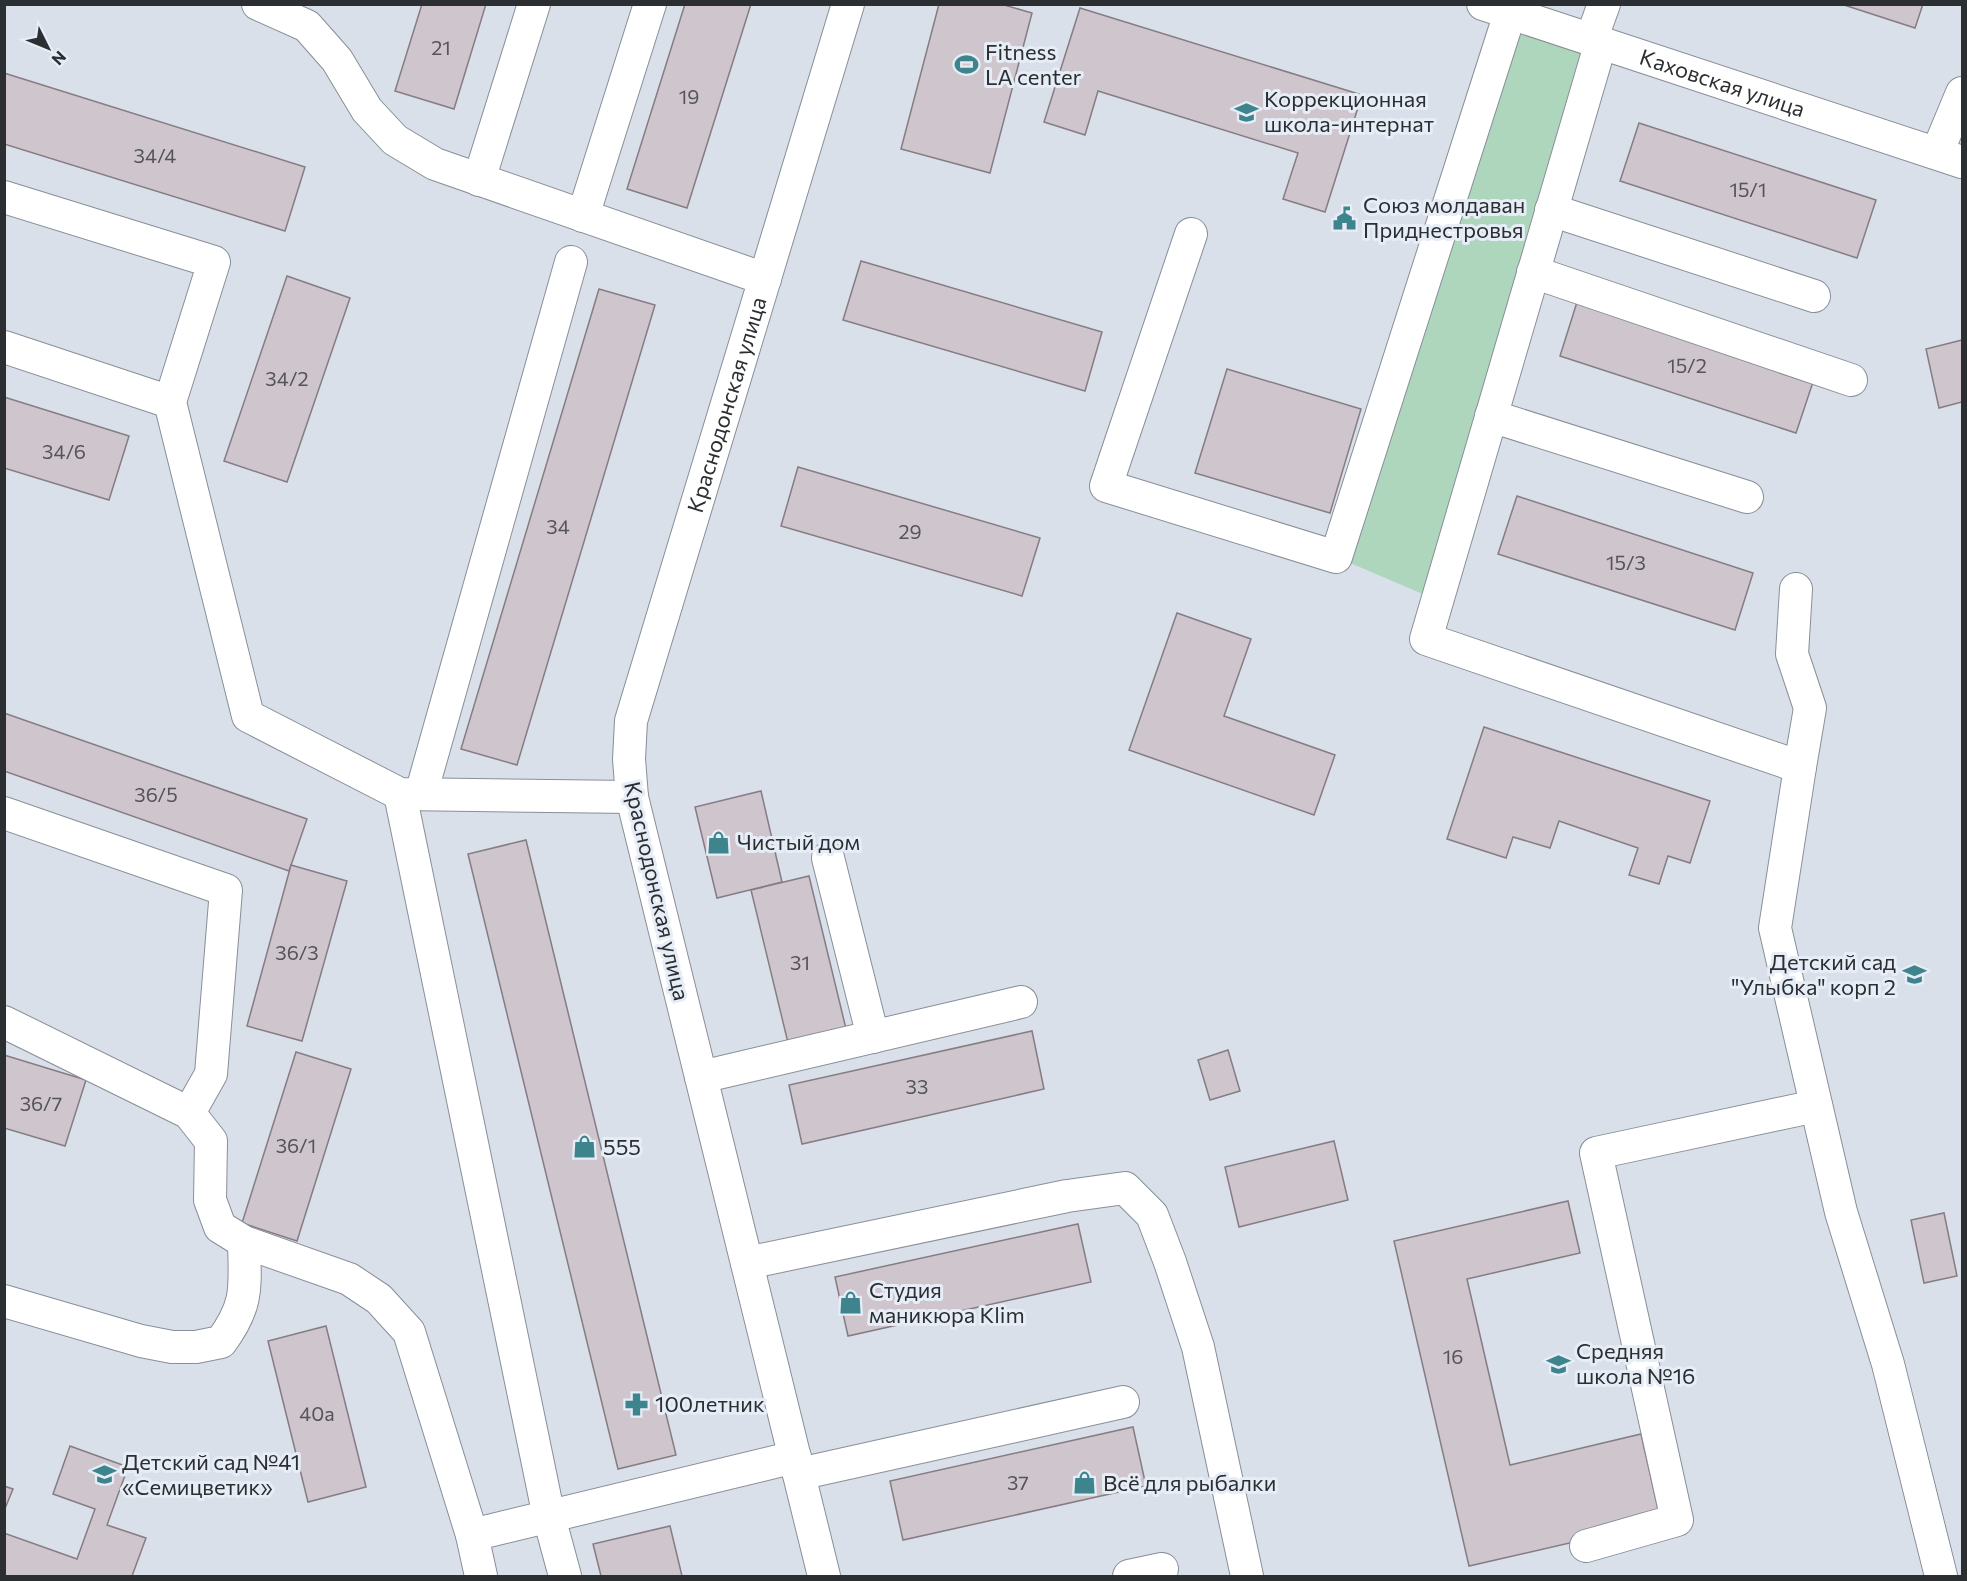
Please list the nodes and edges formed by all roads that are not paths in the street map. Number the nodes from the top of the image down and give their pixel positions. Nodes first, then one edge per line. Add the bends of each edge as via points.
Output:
1 (258, 4) edge
2 (534, 4) edge
3 (650, 4) edge
4 (848, 4) edge
5 (1604, 4) edge
6 (1496, 9) edge
7 (1596, 41) junction
8 (1962, 93) edge
9 (1950, 158) edge
10 (479, 180) junction
11 (4, 197) edge
12 (1551, 210) junction
13 (583, 216) junction
14 (1191, 234) dead end
15 (571, 262) dead end
16 (1533, 272) junction
17 (765, 279) junction
18 (1814, 296) dead end
19 (4, 347) edge
20 (1851, 380) dead end
21 (170, 402) junction
22 (1491, 416) junction
23 (1747, 497) dead end
24 (1796, 589) dead end
25 (1800, 767) junction
26 (410, 794) junction
27 (632, 797) junction
28 (4, 813) edge
29 (828, 858) dead end
30 (1021, 1002) dead end
31 (4, 1022) edge
32 (873, 1037) junction
33 (701, 1077) junction
34 (1816, 1106) junction
35 (189, 1113) junction
36 (244, 1242) junction
37 (747, 1263) junction
38 (4, 1301) edge
39 (1123, 1402) dead end
40 (797, 1466) junction
41 (549, 1517) junction
42 (472, 1535) junction
43 (1586, 1546) dead end
44 (1162, 1569) dead end
45 (481, 1576) edge
46 (565, 1576) edge
47 (824, 1576) edge
48 (1129, 1576) edge
49 (1247, 1576) edge
50 (1941, 1576) edge

1 - 10 street via 307,26 337,60 367,110 395,140 435,164
2 - 10 street
3 - 13 street
4 - 17 street, Краснодонская улица
5 - 7 street
6 - 7 street, Каховская улица
6 - 14 street via 1336,556 1106,486
7 - 9 street, Каховская улица
7 - 12 street
8 - 9 street
10 - 13 street
11 - 21 street via 214,262
12 - 16 street
12 - 18 street
13 - 17 street
15 - 26 street
16 - 20 street
16 - 22 street
17 - 27 street, Краснодонская улица via 631,721
19 - 21 street
21 - 26 street via 248,716
22 - 23 street
22 - 25 street via 1426,639
24 - 25 street via 1792,654 1810,708
25 - 34 street via 1775,928
26 - 27 street
26 - 41 street
27 - 33 street, Краснодонская улица
28 - 35 street via 225,890 211,1074
29 - 32 street
30 - 32 street
31 - 35 street
32 - 33 street
33 - 37 street, Краснодонская улица
34 - 43 street via 1596,1153 1677,1520
34 - 50 street via 1841,1212 1888,1364
35 - 36 street via 210,1141 210,1200 220,1227
36 - 38 street via 246,1293 235,1323 221,1342 172,1347
36 - 42 street via 349,1279 379,1299 409,1332
37 - 40 street, Краснодонская улица
37 - 49 street via 1067,1196 1125,1188 1152,1215 1198,1347
39 - 40 street
40 - 41 street
40 - 47 street, Краснодонская улица
41 - 42 street
41 - 46 street
42 - 45 street
44 - 48 street

